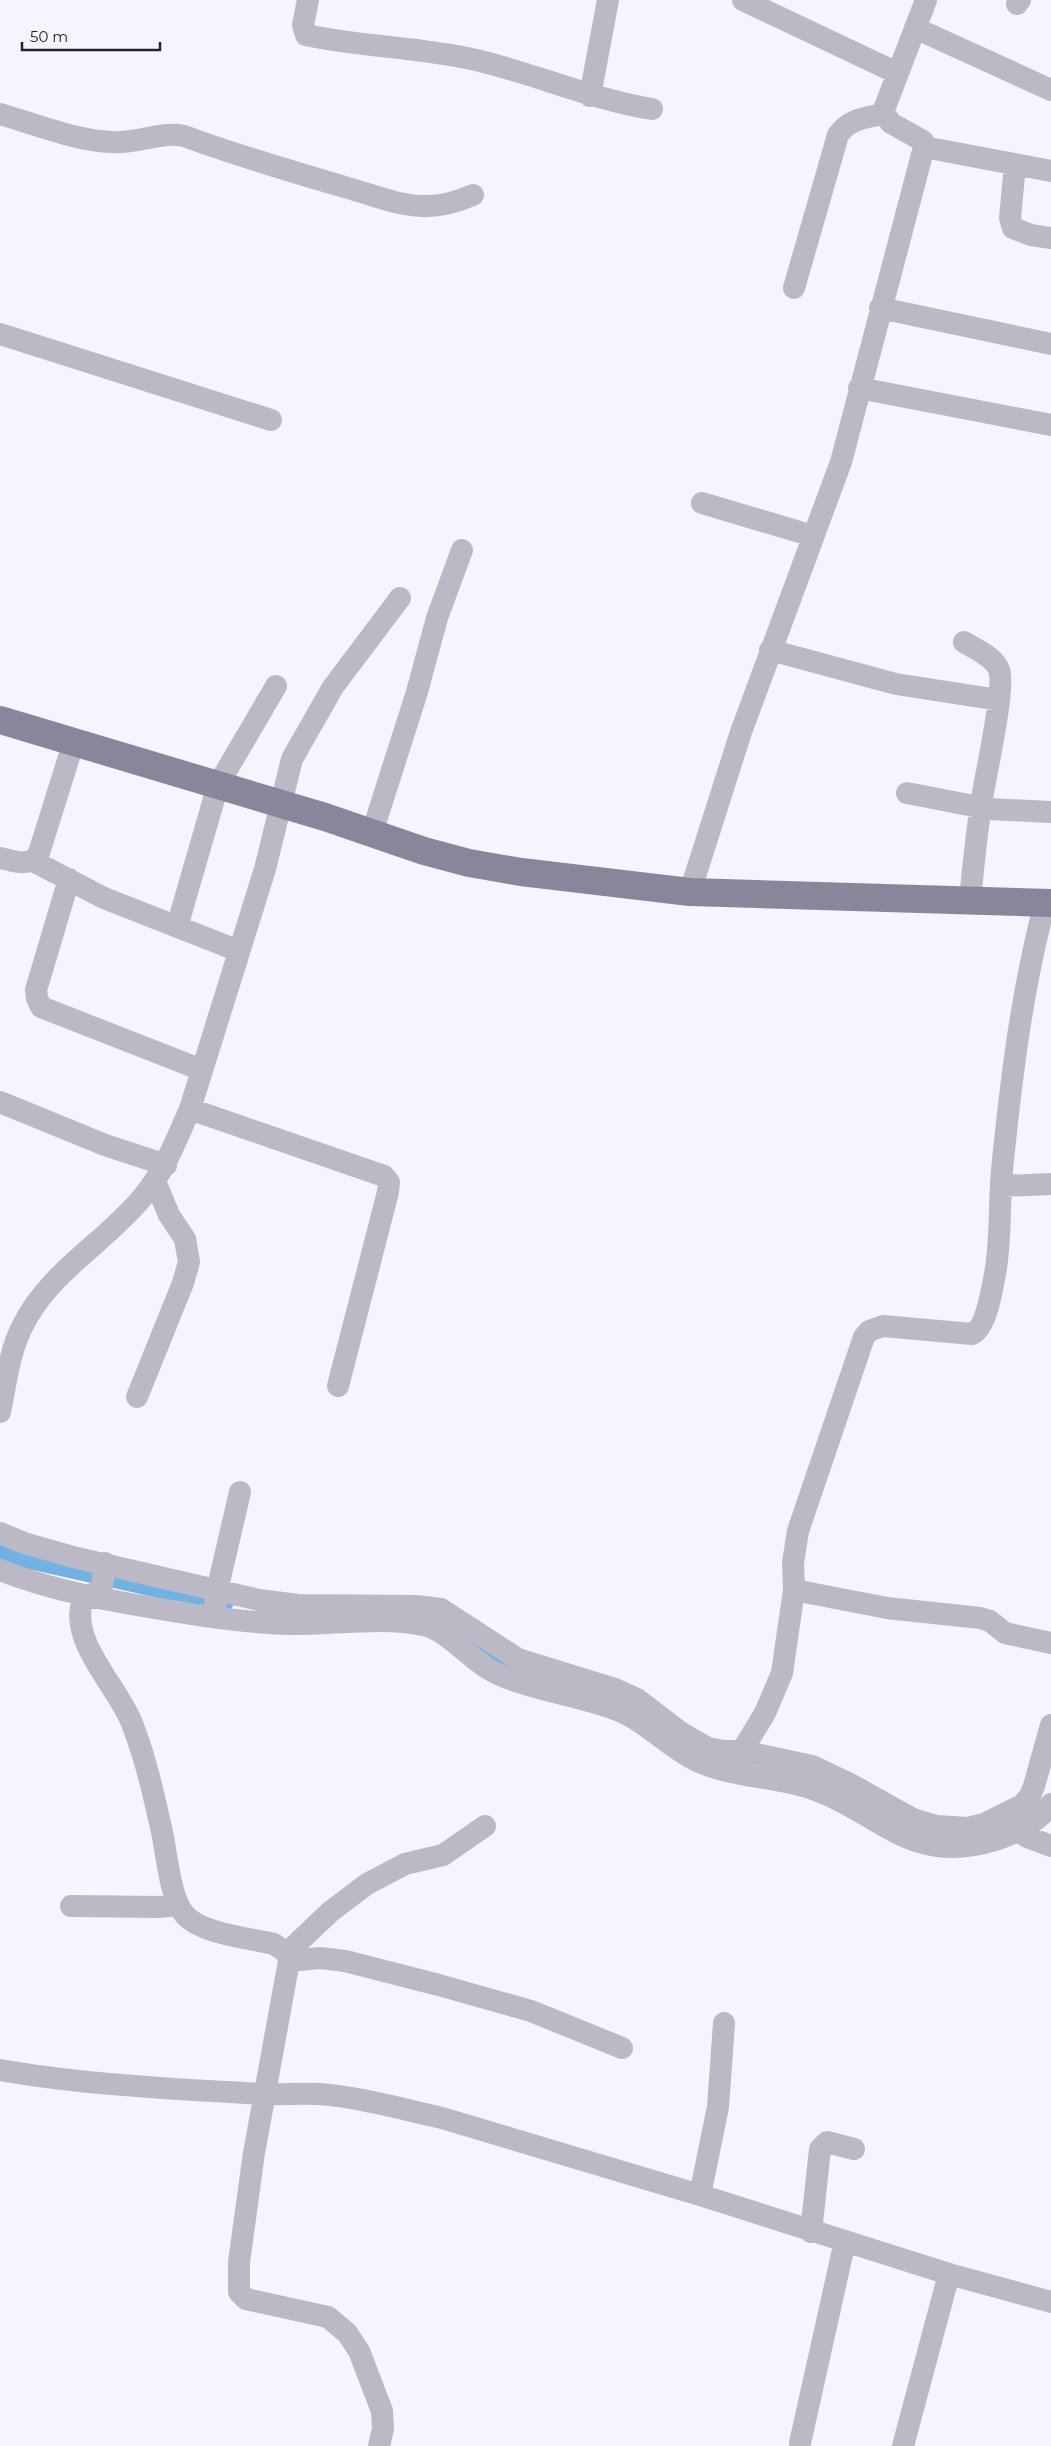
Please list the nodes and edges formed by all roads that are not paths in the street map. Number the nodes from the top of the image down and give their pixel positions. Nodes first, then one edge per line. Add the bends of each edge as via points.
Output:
1 (308, 0) edge
2 (608, 0) edge
3 (743, 0) edge
4 (926, 0) edge
5 (915, 28) junction
6 (897, 73) junction
7 (1051, 90) edge
8 (590, 96) junction
9 (652, 109) dead end
10 (0, 114) edge
11 (883, 114) junction
12 (924, 147) junction
13 (1015, 165) junction
14 (1051, 171) edge
15 (473, 195) dead end
16 (1051, 238) edge
17 (794, 288) dead end
18 (880, 308) junction
19 (0, 334) edge
20 (1051, 344) edge
21 (859, 388) junction
22 (271, 420) dead end
23 (1051, 425) edge
24 (702, 503) dead end
25 (813, 536) junction
26 (462, 550) dead end
27 (400, 598) dead end
28 (964, 642) dead end
29 (770, 650) junction
30 (276, 686) dead end
31 (999, 700) junction
32 (0, 720) edge
33 (74, 741) junction
34 (218, 785) junction
35 (907, 793) dead end
36 (282, 804) junction
37 (980, 807) junction
38 (1051, 812) edge
39 (372, 833) junction
40 (0, 858) edge
41 (33, 861) junction
42 (69, 880) junction
43 (690, 892) junction
44 (970, 900) junction
45 (1048, 903) edge
46 (177, 927) junction
47 (239, 951) junction
48 (202, 1070) junction
49 (0, 1102) edge
50 (190, 1109) junction
51 (161, 1173) junction
52 (1051, 1184) edge
53 (1001, 1186) junction
54 (338, 1386) dead end
55 (137, 1397) dead end
56 (0, 1412) edge
57 (240, 1492) dead end
58 (0, 1533) edge
59 (0, 1570) edge
60 (100, 1579) junction
61 (794, 1590) junction
62 (216, 1603) junction
63 (1051, 1643) edge
64 (1051, 1725) edge
65 (740, 1762) junction
66 (1051, 1804) edge
67 (484, 1826) dead end
68 (1009, 1826) junction
69 (1051, 1846) edge
70 (71, 1906) dead end
71 (169, 1906) junction
72 (288, 1957) junction
73 (724, 2023) dead end
74 (622, 2048) dead end
75 (0, 2070) edge
76 (264, 2094) junction
77 (854, 2149) dead end
78 (700, 2195) junction
79 (811, 2232) junction
80 (845, 2242) junction
81 (948, 2274) junction
82 (1051, 2302) edge
83 (800, 2443) dead end
84 (379, 2446) edge
85 (904, 2446) edge

1 - 8 street via 303,25 306,35 475,60
2 - 8 street
3 - 6 street
4 - 5 street
5 - 6 street
5 - 7 street
6 - 11 street
8 - 9 street
10 - 15 street via 88,139 110,142 145,140 169,134 184,136 399,204 443,205
11 - 12 street via 891,123 923,141
11 - 17 street via 850,122 838,135
12 - 13 street
12 - 18 street
13 - 14 street
13 - 16 street via 1010,218 1013,228
18 - 20 street
18 - 21 street
19 - 22 street
21 - 23 street
21 - 25 street via 840,462
24 - 25 street
25 - 29 street
26 - 39 street via 437,618
27 - 36 street via 333,687 301,741 292,759
28 - 31 street via 998,667
29 - 31 street via 896,684
29 - 43 street
30 - 34 street
31 - 37 street
32 - 33 main road
33 - 34 main road
33 - 41 street via 41,850
34 - 36 main road
34 - 46 street
35 - 37 street
36 - 39 main road
36 - 47 street
37 - 38 street
37 - 44 street
39 - 43 main road via 469,863
40 - 41 street via 23,864
41 - 42 street
42 - 46 street via 104,898
42 - 48 street via 36,990 41,1008
43 - 44 main road
44 - 45 main road
45 - 53 street via 1035,942 1012,1078
46 - 47 street
47 - 48 street
48 - 50 street
49 - 51 street via 105,1145
50 - 51 street
50 - 54 street via 388,1180 388,1192
51 - 55 street via 169,1214 185,1239 189,1262
51 - 56 street via 107,1234 42,1294 13,1346
52 - 53 street
53 - 61 street via 996,1268 984,1322 979,1330 972,1334 883,1326 869,1331 864,1337 798,1531 793,1563
57 - 62 street
58 - 60 street
59 - 60 street via 27,1580
60 - 62 street
60 - 62 street
60 - 71 street via 83,1600 80,1609 82,1632 94,1658 127,1709 137,1735 162,1831
61 - 63 street via 887,1608 980,1618 990,1621 1005,1633
61 - 65 street via 782,1673
62 - 65 street via 259,1600 298,1605 422,1606 436,1617 468,1625 482,1651 615,1689 637,1699 680,1732 708,1748 724,1751
64 - 68 street via 1030,1796
65 - 68 street via 799,1762 826,1772 930,1825 953,1828 984,1824
66 - 68 street via 1036,1821
67 - 72 street via 443,1855 405,1864 367,1884 330,1912
68 - 69 street
70 - 71 street
71 - 72 street via 194,1924 274,1944
72 - 74 street via 345,1961 439,1985 531,2012
72 - 76 street
73 - 78 street via 718,2107
75 - 76 street via 60,2080
76 - 78 street via 330,2095 432,2116
76 - 84 street via 239,2262 239,2292 246,2299 328,2317 347,2333 358,2351 382,2411 383,2429
77 - 79 street via 827,2142 820,2149
78 - 79 street
79 - 80 street
80 - 81 street
80 - 83 street
81 - 82 street
81 - 85 street

